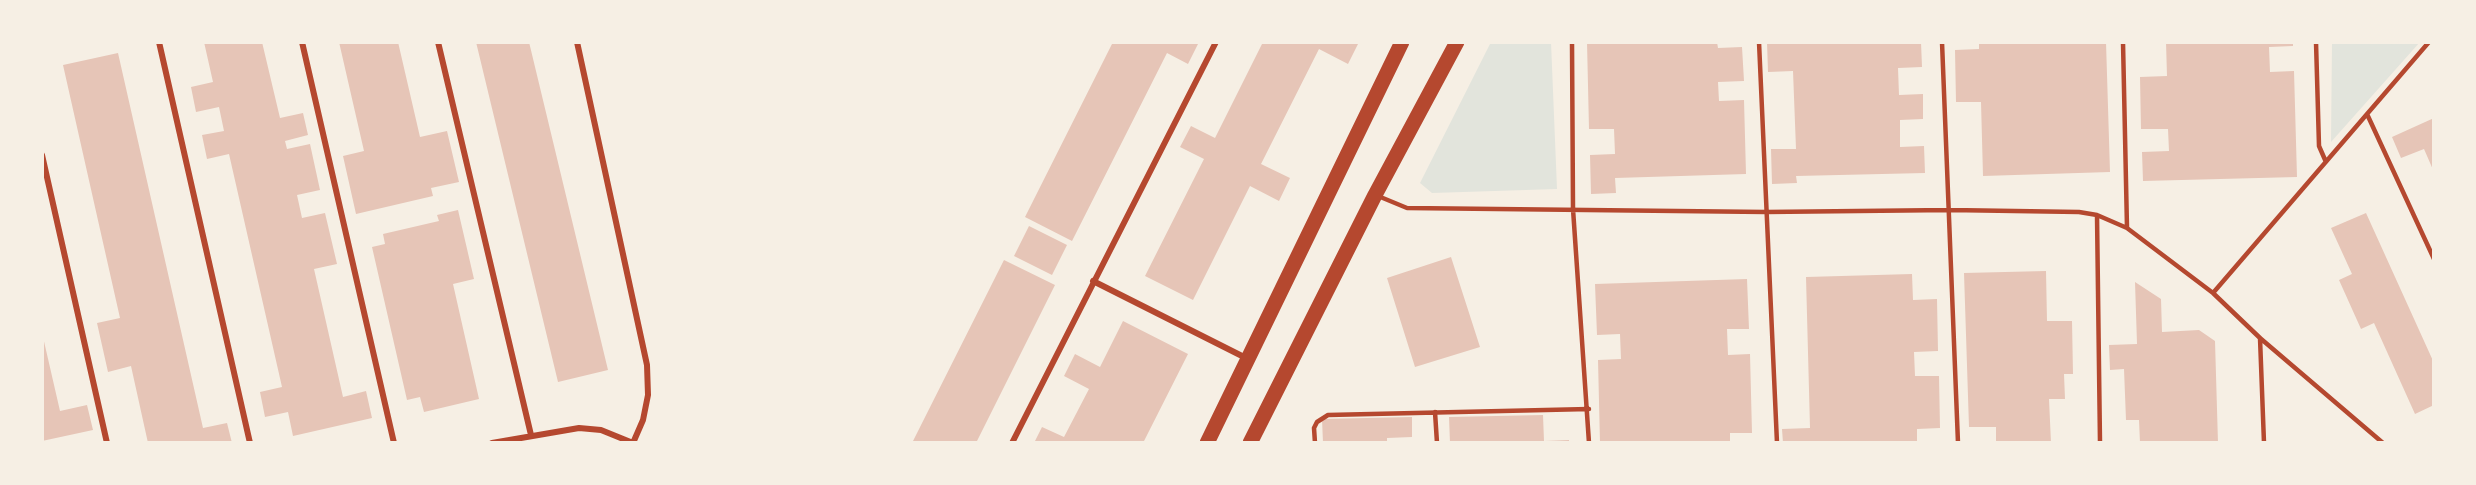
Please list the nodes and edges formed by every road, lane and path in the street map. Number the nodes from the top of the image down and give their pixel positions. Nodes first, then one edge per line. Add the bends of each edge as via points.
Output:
1 (159, 42) edge
2 (302, 42) edge
3 (438, 42) edge
4 (576, 42) edge
5 (1216, 42) edge
6 (1402, 42) edge
7 (1457, 42) edge
8 (1572, 42) edge
9 (1759, 42) edge
10 (1942, 42) edge
11 (2123, 42) edge
12 (2316, 42) edge
13 (2429, 42) edge
14 (2367, 114) junction
15 (42, 155) edge
16 (2326, 162) junction
17 (1375, 195) junction
18 (1573, 209) junction
19 (1950, 210) junction
20 (1767, 212) junction
21 (2097, 215) junction
22 (2127, 228) junction
23 (2434, 258) edge
24 (1093, 280) junction
25 (2213, 293) junction
26 (2260, 338) junction
27 (1249, 360) junction
28 (1588, 409) junction
29 (1436, 412) junction
30 (531, 435) junction
31 (107, 443) edge
32 (250, 443) edge
33 (394, 443) edge
34 (492, 443) edge
35 (633, 443) edge
36 (1012, 443) edge
37 (1207, 443) edge
38 (1250, 443) edge
39 (1315, 443) edge
40 (1437, 443) edge
41 (1589, 443) edge
42 (1777, 443) edge
43 (1958, 443) edge
44 (2100, 443) edge
45 (2264, 443) edge
46 (2383, 443) edge

1 - 32 street
2 - 33 street
3 - 30 street
4 - 35 street via 647,365 648,395
5 - 24 street
6 - 27 main road
7 - 17 main road
8 - 18 lane
9 - 20 lane
10 - 19 lane
11 - 22 lane
12 - 16 lane via 2319,146
13 - 14 lane
14 - 16 lane
14 - 23 lane
15 - 31 street
16 - 25 lane
17 - 18 lane via 1407,208
17 - 38 main road
18 - 20 lane
18 - 28 lane
19 - 20 lane
19 - 21 lane
19 - 43 lane
20 - 42 lane
21 - 22 lane
21 - 44 lane
22 - 25 lane
24 - 27 street
24 - 36 street
25 - 26 lane
26 - 45 lane
26 - 46 lane
27 - 37 main road
28 - 29 lane
28 - 41 lane
29 - 39 lane via 1328,416 1314,428
29 - 40 lane
30 - 34 street
30 - 35 street via 592,429

